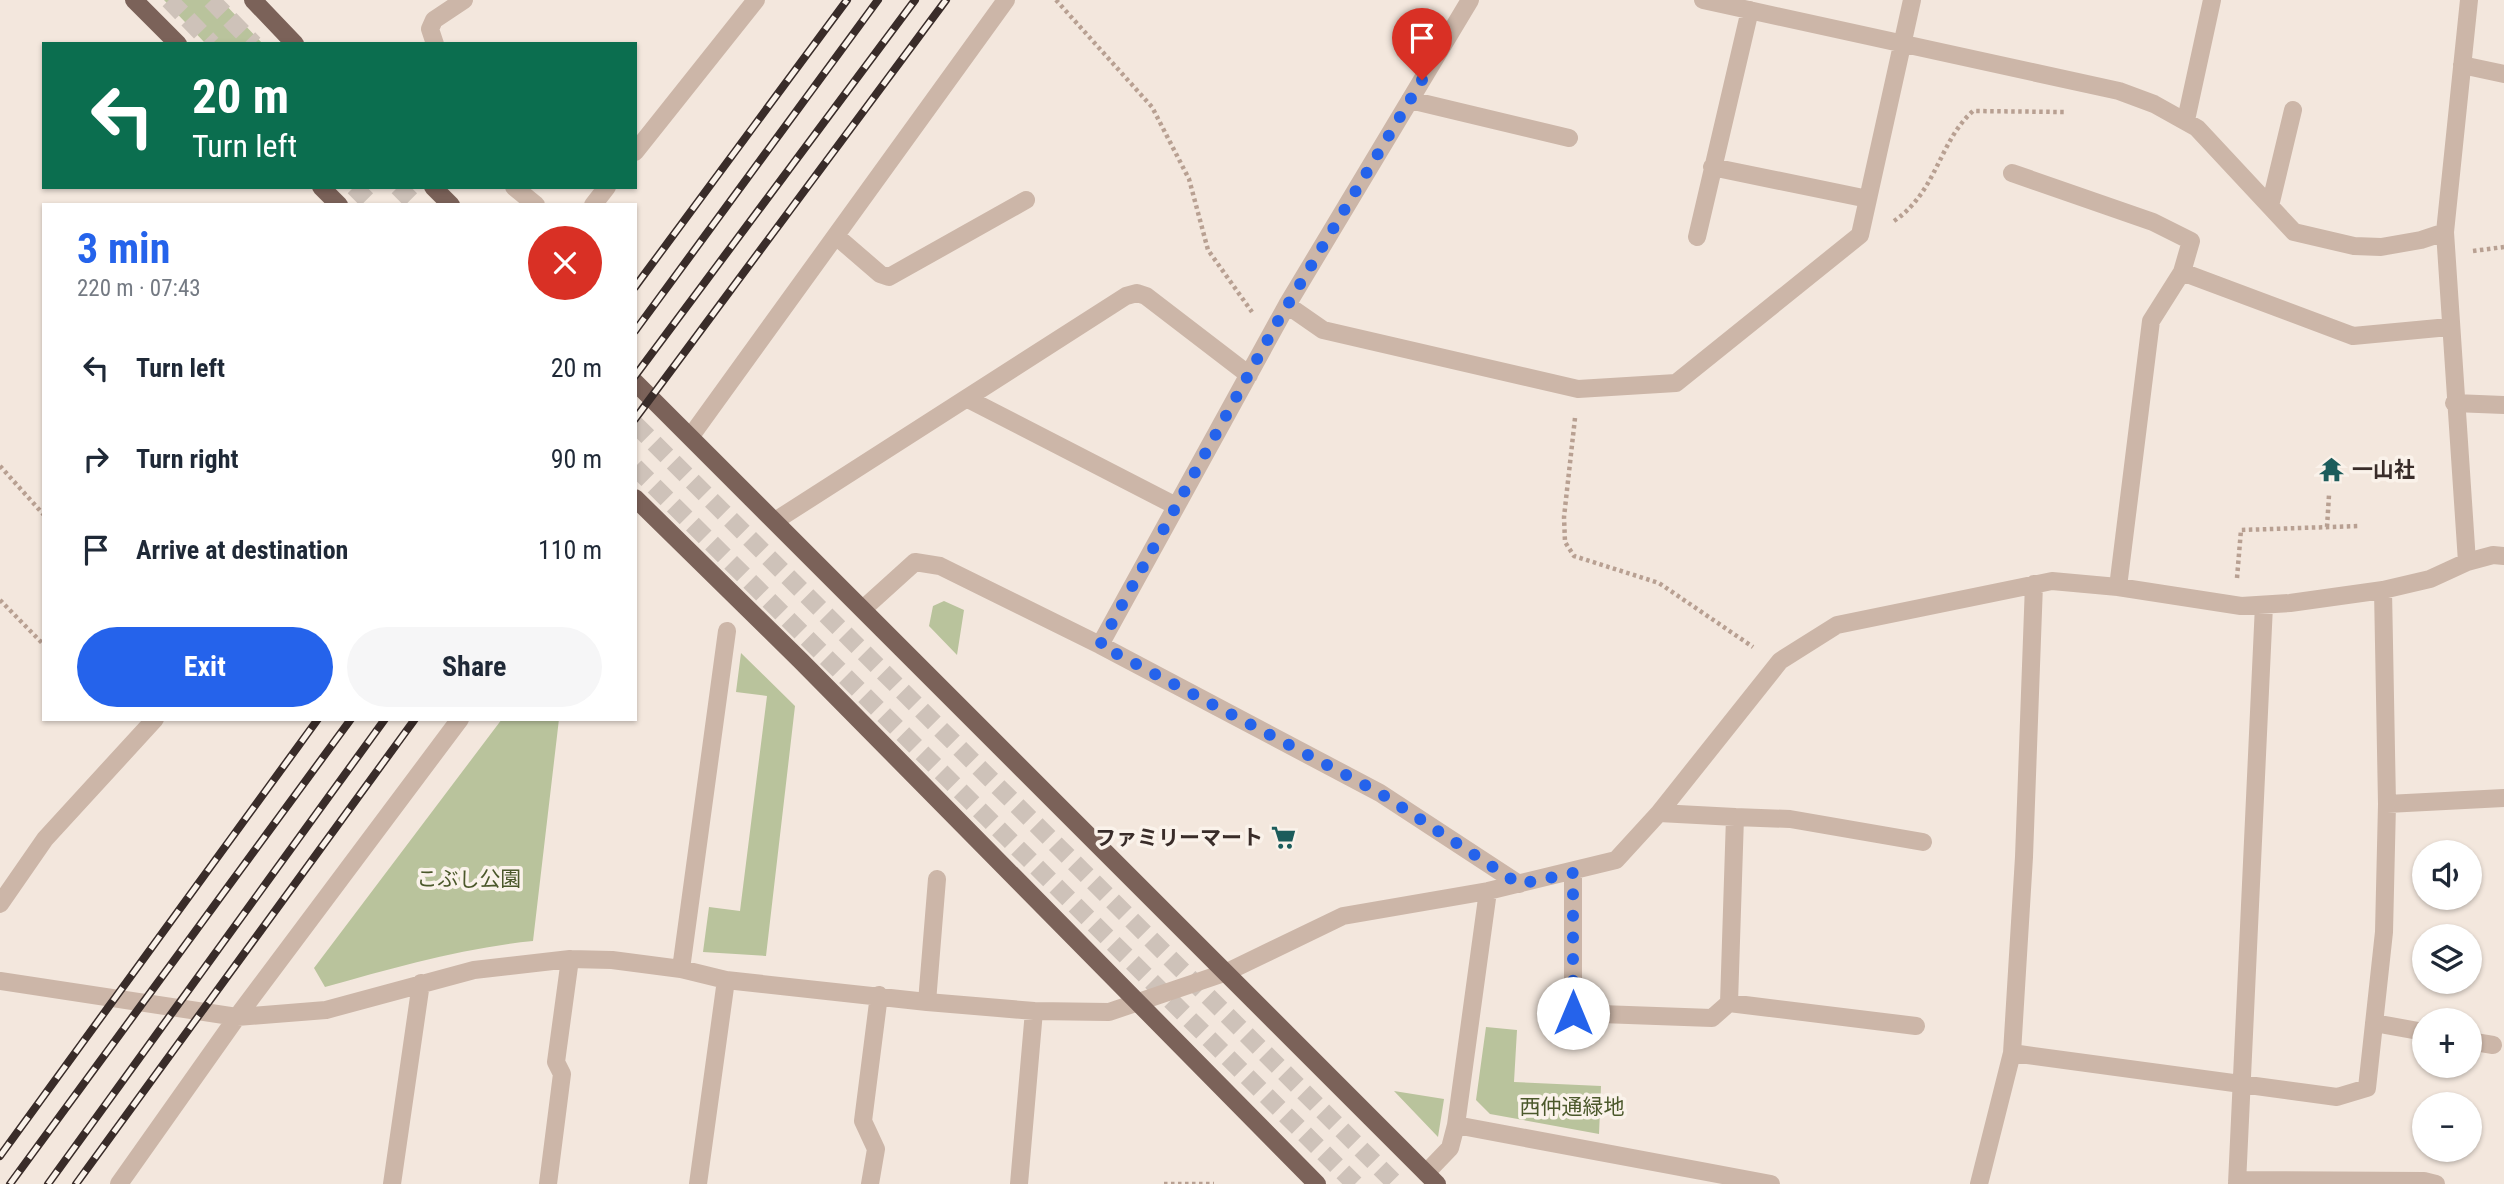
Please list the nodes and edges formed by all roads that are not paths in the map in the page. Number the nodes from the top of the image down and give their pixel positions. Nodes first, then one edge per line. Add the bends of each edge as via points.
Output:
1 (134, 0) edge
2 (253, 0) edge
3 (464, 0) edge
4 (756, 0) edge
5 (1006, 0) edge
6 (1470, 0) edge
7 (1703, 0) edge
8 (1912, 0) edge
9 (2212, 0) edge
10 (2469, 0) edge
11 (1750, 10) junction
12 (176, 42) edge
13 (293, 42) edge
14 (434, 42) edge
15 (1902, 44) junction
16 (2462, 65) junction
17 (2504, 74) edge
18 (1410, 100) junction
19 (2293, 110) dead end
20 (2186, 120) junction
21 (1569, 138) dead end
22 (637, 149) edge
23 (1712, 167) junction
24 (2012, 173) dead end
25 (323, 189) edge
26 (435, 189) edge
27 (516, 189) edge
28 (605, 189) edge
29 (1868, 199) junction
30 (1026, 200) dead end
31 (336, 203) edge
32 (449, 203) edge
33 (534, 203) edge
34 (595, 203) edge
35 (2270, 206) junction
36 (2445, 232) junction
37 (835, 236) junction
38 (1697, 237) dead end
39 (2182, 272) junction
40 (1287, 305) junction
41 (2449, 327) junction
42 (1249, 375) junction
43 (637, 384) edge
44 (968, 399) junction
45 (2454, 403) junction
46 (2504, 405) edge
47 (691, 436) junction
48 (637, 500) edge
49 (1176, 506) junction
50 (775, 522) junction
51 (2504, 556) edge
52 (2467, 562) junction
53 (2034, 584) junction
54 (2118, 587) junction
55 (2384, 590) junction
56 (2264, 605) junction
57 (863, 609) junction
58 (727, 631) dead end
59 (1100, 645) junction
60 (153, 721) edge
61 (459, 721) edge
62 (2504, 798) edge
63 (2387, 804) junction
64 (1659, 813) junction
65 (1735, 817) junction
66 (1923, 842) dead end
67 (1573, 873) junction
68 (937, 879) dead end
69 (1519, 884) junction
70 (1488, 891) junction
71 (0, 904) edge
72 (570, 959) junction
73 (681, 969) junction
74 (1227, 972) junction
75 (726, 980) junction
76 (0, 981) edge
77 (421, 983) junction
78 (879, 995) junction
79 (927, 1002) junction
80 (1729, 1003) junction
81 (1137, 1005) junction
82 (1034, 1011) junction
83 (237, 1017) junction
84 (2374, 1023) junction
85 (1916, 1026) dead end
86 (2412, 1030) edge
87 (2482, 1043) edge
88 (2493, 1045) dead end
89 (2012, 1053) junction
90 (2241, 1084) junction
91 (1456, 1125) junction
92 (1432, 1178) edge
93 (2237, 1182) edge
94 (119, 1184) edge
95 (392, 1184) edge
96 (548, 1184) edge
97 (698, 1184) edge
98 (870, 1184) edge
99 (1019, 1184) edge
100 (1317, 1184) edge
101 (1771, 1184) edge
102 (1979, 1184) edge
103 (2437, 1184) edge

1 - 12 main road
2 - 13 main road
3 - 14 street via 434,20 429,29
4 - 22 street
5 - 37 street
6 - 18 street
7 - 11 street
8 - 15 street
9 - 20 street
10 - 16 street
11 - 15 street
11 - 23 street
15 - 20 street via 2119,92
15 - 29 street
16 - 17 street
16 - 36 street
18 - 21 street
18 - 40 street
19 - 35 street
20 - 35 street
23 - 29 street
23 - 38 street
24 - 39 street via 2153,222 2191,241
25 - 31 main road
26 - 32 main road
27 - 33 street
28 - 34 street
29 - 40 street via 1860,234 1676,383 1578,389 1322,330
30 - 37 street via 889,277
35 - 36 street via 2294,232 2354,246 2381,247
36 - 41 street
37 - 47 street
39 - 41 street via 2353,336
39 - 54 street via 2151,321
40 - 42 street
41 - 45 street
42 - 44 street via 1136,293
42 - 49 street
43 - 47 main road
44 - 49 street
44 - 50 street
45 - 46 street
45 - 52 street
47 - 50 main road
48 - 81 main road
49 - 59 street
50 - 57 main road
51 - 52 street
52 - 55 street via 2430,579
53 - 54 street via 2052,581
53 - 64 street via 1837,625 1778,663
53 - 89 street
54 - 56 street via 2235,605
55 - 56 street
55 - 63 street
56 - 90 street
57 - 59 street via 915,562 940,566
57 - 74 main road
58 - 73 street
59 - 69 street via 1380,793
60 - 71 street via 45,839
61 - 83 street
62 - 63 street
63 - 84 street via 2384,932
64 - 65 street
64 - 67 street via 1616,860
65 - 66 street via 1790,819
65 - 80 street
67 - 69 street
67 - 80 street via 1573,1013 1712,1018
68 - 79 street
69 - 70 street
70 - 74 street via 1343,916
70 - 91 street
72 - 73 street
72 - 77 street via 474,970
72 - 96 street via 556,1062 562,1074
73 - 75 street
74 - 81 street
74 - 92 main road
75 - 78 street
75 - 97 street
76 - 83 street
77 - 83 street via 326,1010
77 - 95 street
78 - 79 street
78 - 98 street via 863,1121 876,1149
79 - 82 street
80 - 85 street
81 - 82 street via 1109,1012
81 - 100 main road
82 - 99 street
83 - 94 street
84 - 86 street
84 - 90 street via 2367,1088 2337,1097
87 - 88 street
89 - 90 street
89 - 102 street
90 - 93 street
91 - 92 street via 1450,1148
91 - 101 street
93 - 103 street

